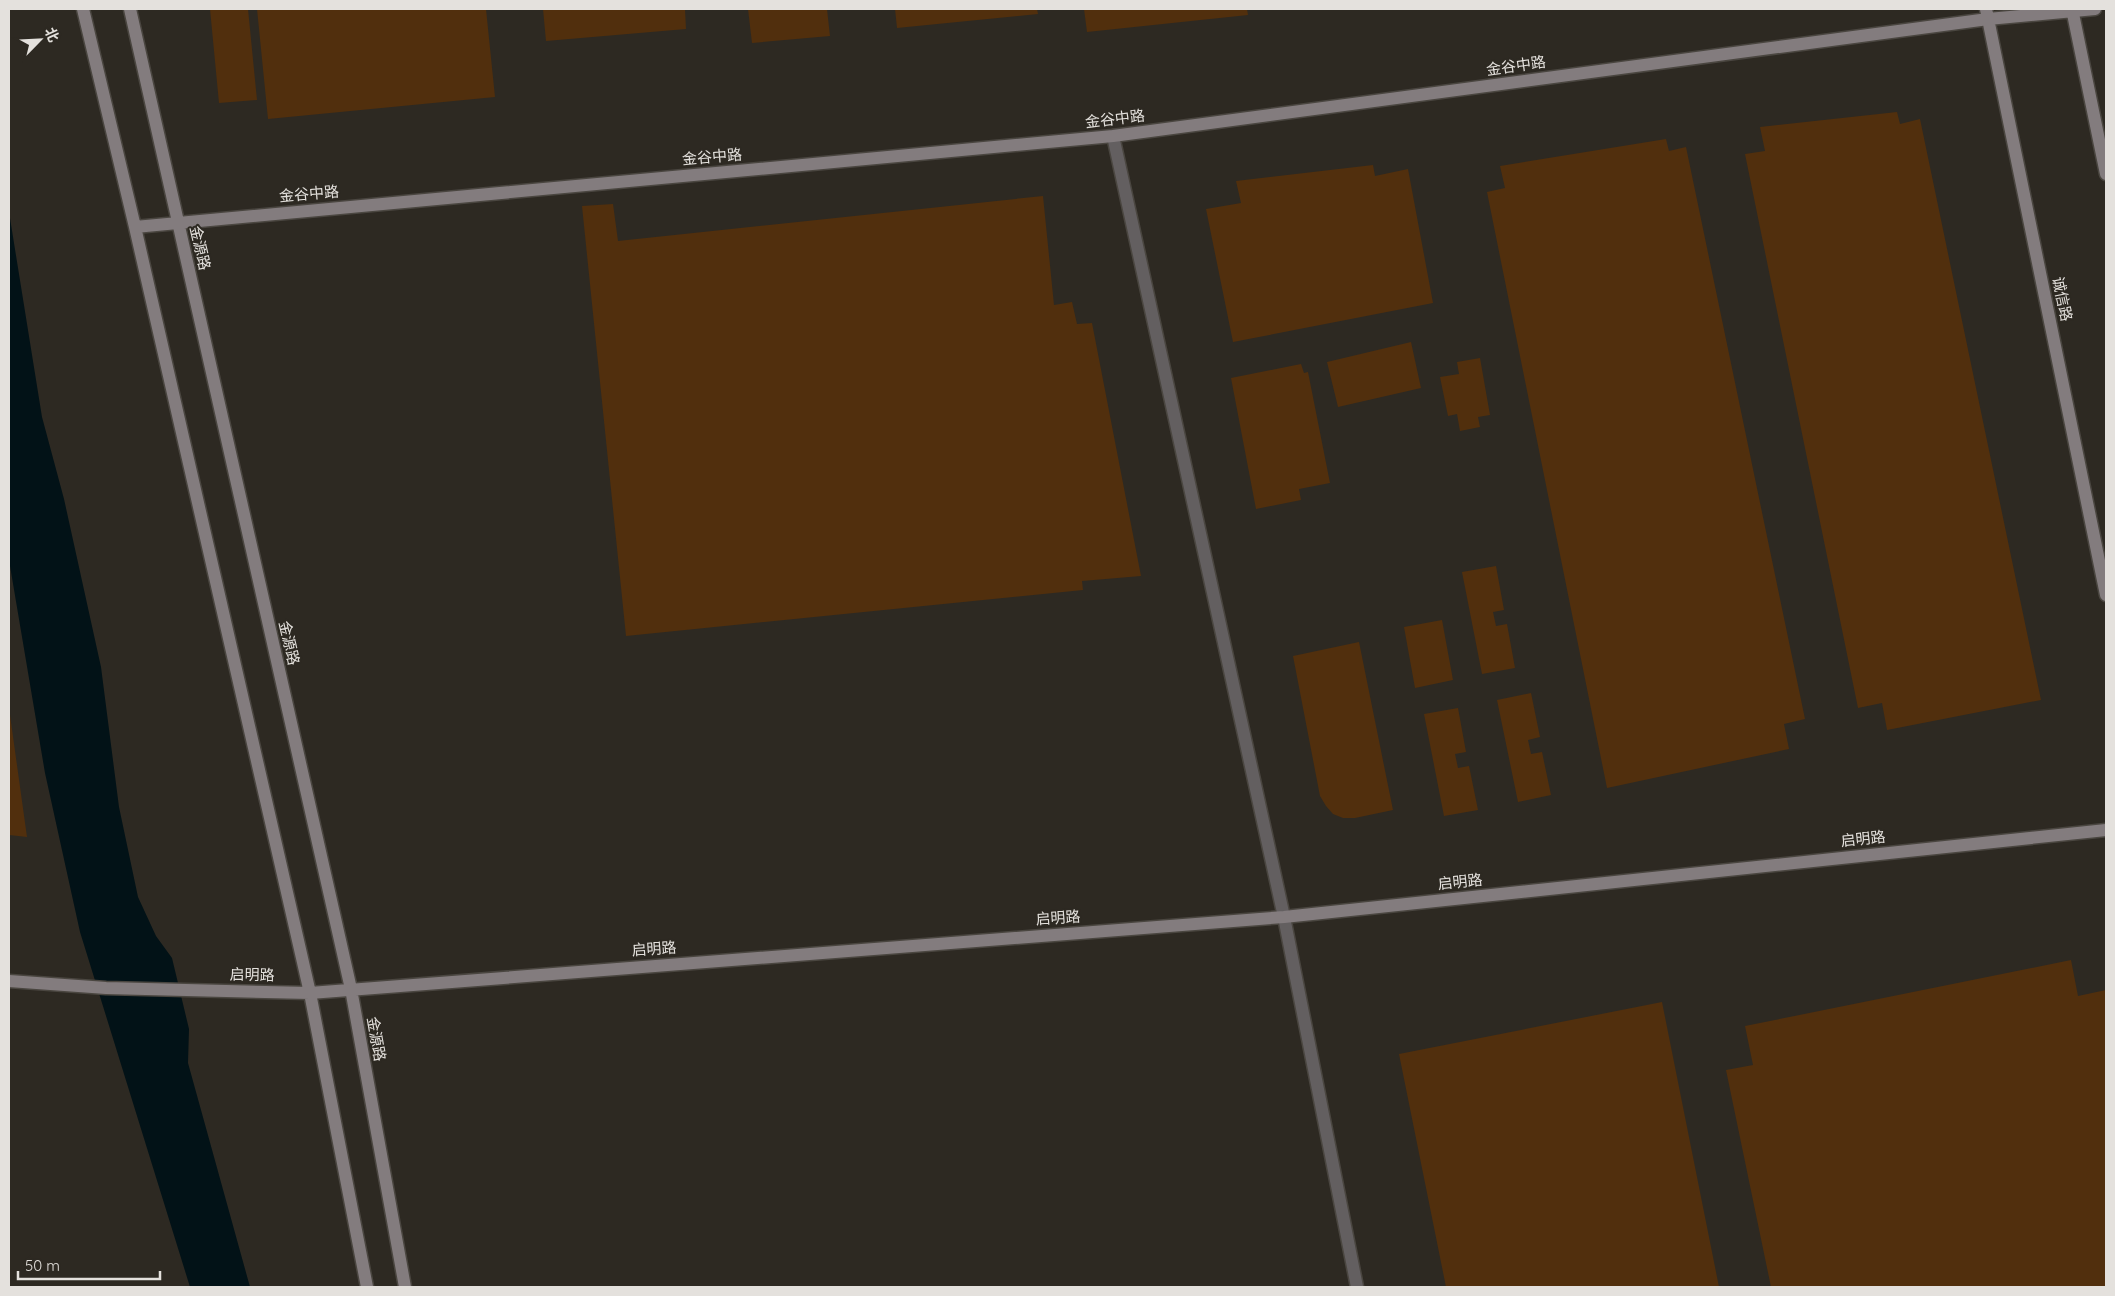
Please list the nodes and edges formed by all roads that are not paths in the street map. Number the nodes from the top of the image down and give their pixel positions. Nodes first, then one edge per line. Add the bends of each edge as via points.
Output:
1 (83, 9) edge
2 (130, 9) edge
3 (2095, 9) edge
4 (2072, 10) edge
5 (1987, 14) edge
6 (1113, 136) junction
7 (2106, 174) edge
8 (178, 223) junction
9 (135, 227) junction
10 (2106, 595) edge
11 (2106, 830) edge
12 (1284, 917) junction
13 (9, 981) edge
14 (351, 989) junction
15 (310, 992) junction
16 (367, 1287) edge
17 (405, 1287) edge
18 (1357, 1287) edge

1 - 9 street
2 - 8 street, 金源路
3 - 4 street, 金谷中路
4 - 5 street, 金谷中路
4 - 7 street
5 - 6 street, 金谷中路
5 - 10 street, 诚信路
6 - 8 street, 金谷中路
6 - 12 street
8 - 9 street, 金谷中路
8 - 14 street, 金源路
9 - 15 street
11 - 12 street, 启明路
12 - 14 street, 启明路
12 - 18 street
13 - 15 street, 启明路 via 106,988
14 - 15 street, 启明路
14 - 17 street, 金源路
15 - 16 street

